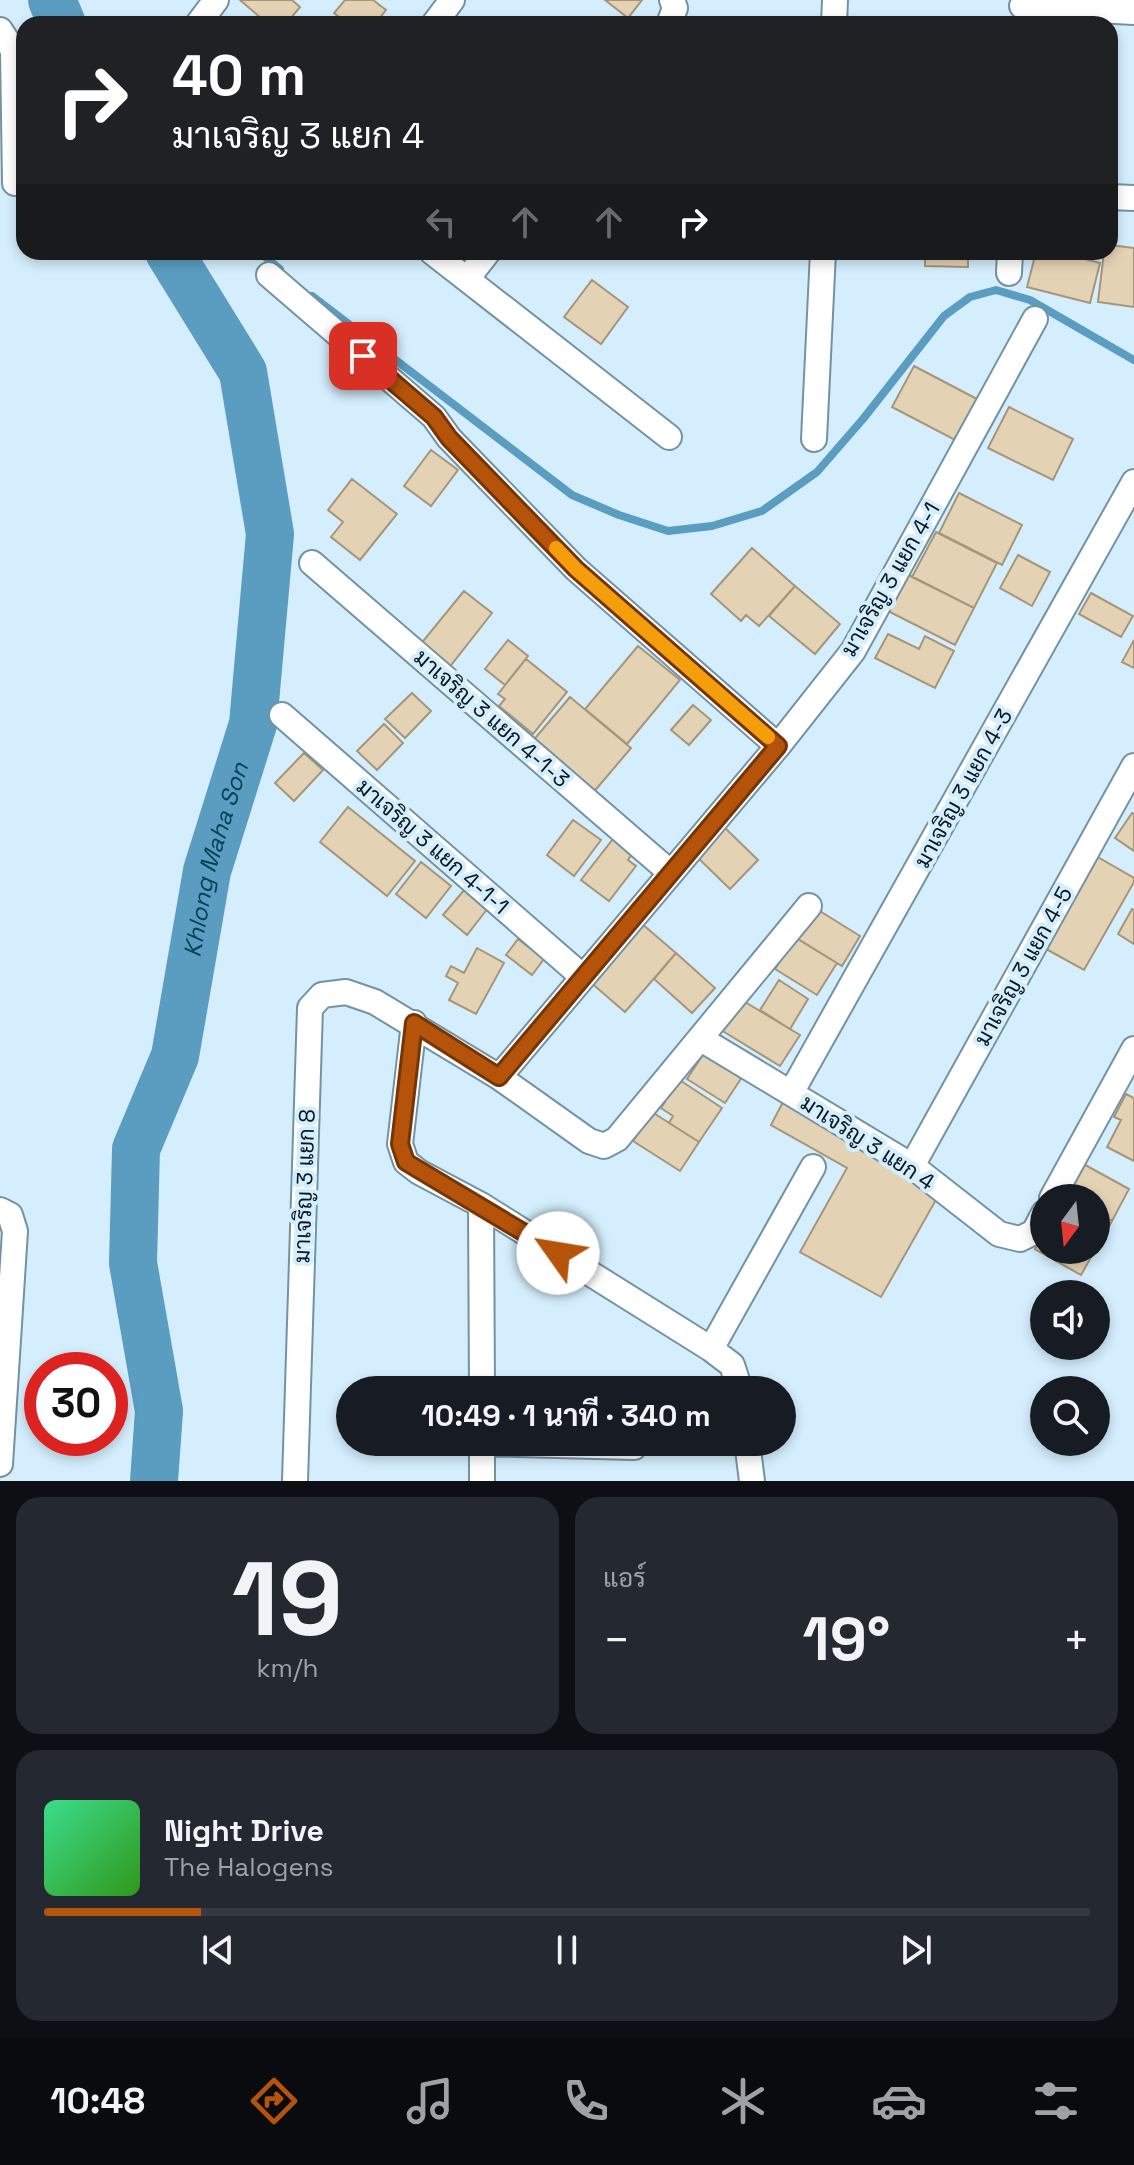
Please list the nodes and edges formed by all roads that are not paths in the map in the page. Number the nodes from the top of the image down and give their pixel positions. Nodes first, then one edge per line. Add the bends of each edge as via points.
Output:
1 (1022, 10) edge
2 (1134, 12) edge
3 (4, 43) edge
4 (15, 183) dead end
5 (442, 260) edge
6 (482, 260) edge
7 (823, 260) edge
8 (269, 275) dead end
9 (467, 279) junction
10 (1035, 319) dead end
11 (669, 437) dead end
12 (814, 439) dead end
13 (1134, 482) edge
14 (312, 563) dead end
15 (282, 715) dead end
16 (778, 746) junction
17 (1134, 766) edge
18 (671, 873) junction
19 (809, 906) dead end
20 (583, 977) junction
21 (414, 1023) junction
22 (701, 1039) junction
23 (1134, 1049) edge
24 (499, 1077) junction
25 (791, 1093) junction
26 (912, 1166) junction
27 (813, 1167) dead end
28 (1060, 1184) edge
29 (481, 1205) junction
30 (0, 1210) edge
31 (1030, 1231) edge
32 (711, 1349) junction
33 (482, 1376) edge
34 (736, 1376) edge
35 (2, 1400) edge
36 (482, 1456) edge
37 (749, 1456) edge
38 (0, 1464) edge
39 (295, 1481) edge
40 (482, 1481) edge
41 (752, 1481) edge

1 - 2 street
3 - 4 street
5 - 9 street
6 - 9 street
7 - 12 street
8 - 16 street via 434,417 576,569
9 - 11 street
10 - 16 street, มาเจริญ 3 แยก 4-1 via 853,651
13 - 25 street, มาเจริญ 3 แยก 4-3
14 - 18 street, มาเจริญ 3 แยก 4-1-3
15 - 20 street, มาเจริญ 3 แยก 4-1-1
16 - 18 street, มาเจริญ 3 แยก 4-1
17 - 26 street, มาเจริญ 3 แยก 4-5
18 - 20 street, มาเจริญ 3 แยก 4-1
19 - 22 street
20 - 24 street, มาเจริญ 3 แยก 4-1
21 - 24 street
21 - 29 street via 400,1144 406,1162
21 - 39 street, มาเจริญ 3 แยก 8 via 346,992 322,995 310,1008
22 - 24 street via 617,1139 604,1146 589,1141
22 - 25 street, มาเจริญ 3 แยก 4
23 - 28 street
25 - 26 street, มาเจริญ 3 แยก 4
26 - 31 street, มาเจริญ 3 แยก 4 via 999,1234 1020,1239
27 - 32 street
29 - 32 street
29 - 33 street
30 - 35 street via 10,1215 15,1231
32 - 34 street via 732,1365
35 - 38 street
36 - 40 street
37 - 41 street

